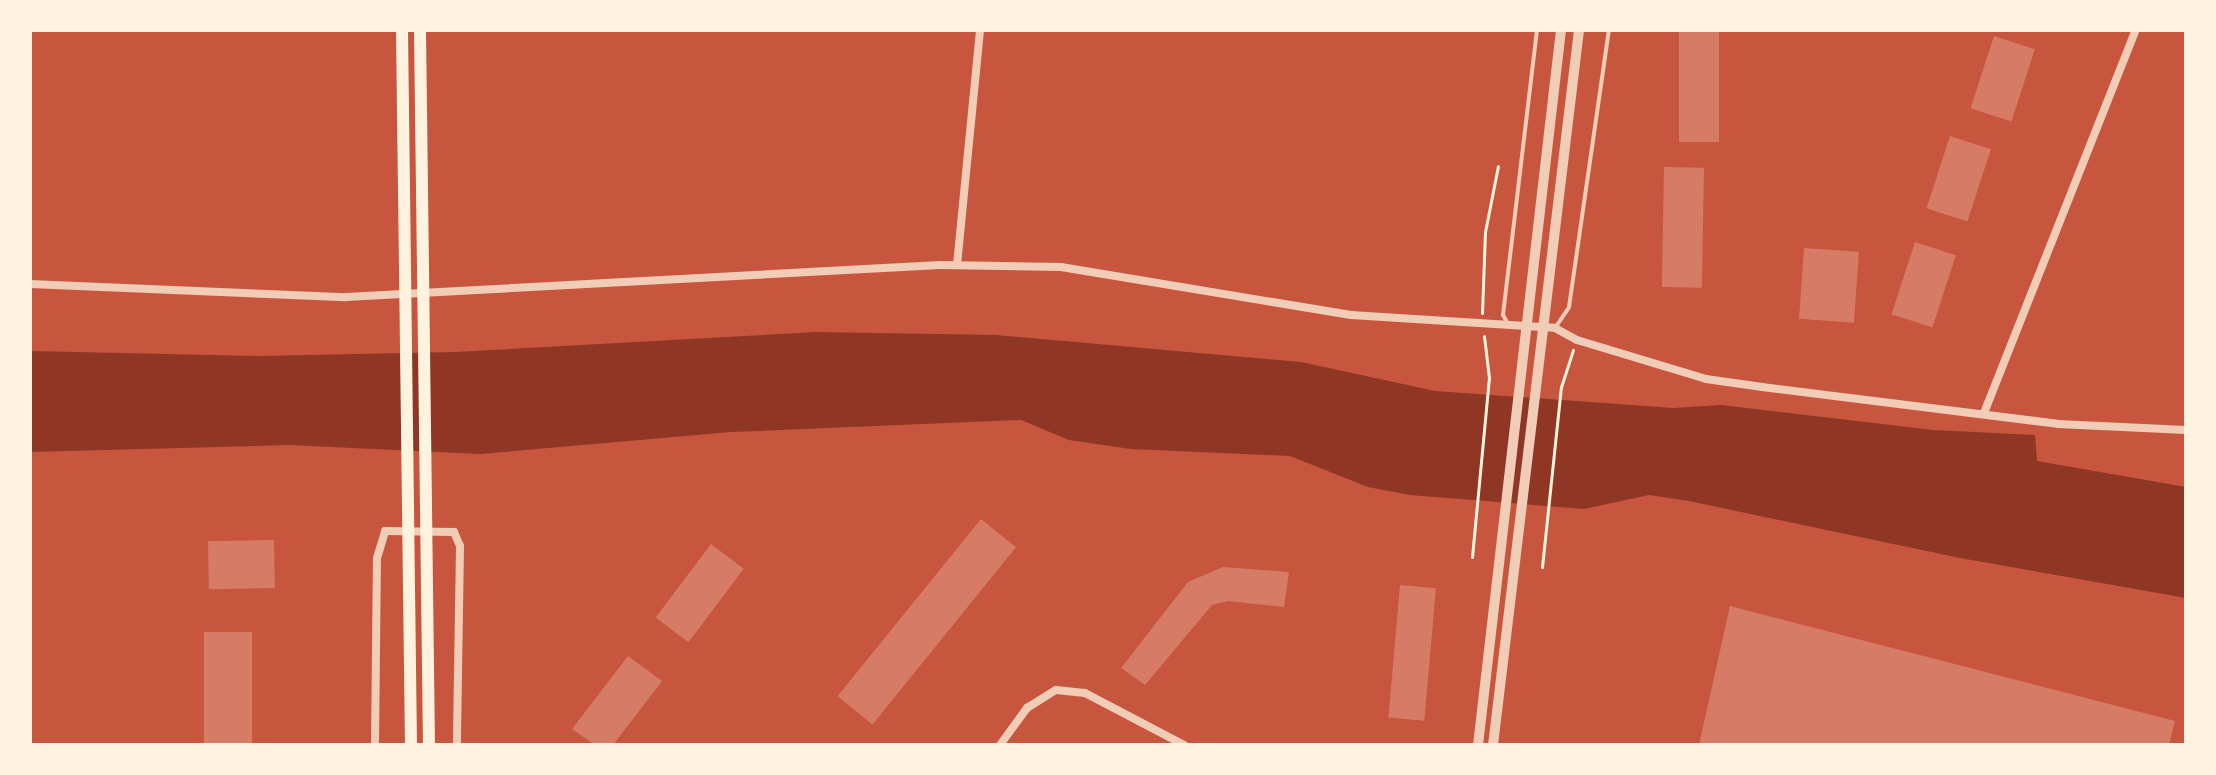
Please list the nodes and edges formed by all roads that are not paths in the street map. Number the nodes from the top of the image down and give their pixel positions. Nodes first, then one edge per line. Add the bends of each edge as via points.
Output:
1 (402, 30) edge
2 (420, 30) edge
3 (980, 30) edge
4 (1537, 30) edge
5 (1561, 30) edge
6 (1579, 30) edge
7 (1609, 30) edge
8 (2136, 30) edge
9 (957, 265) junction
10 (30, 284) edge
11 (1511, 328) junction
12 (1555, 328) junction
13 (1984, 413) junction
14 (2186, 430) edge
15 (375, 745) edge
16 (411, 745) edge
17 (429, 745) edge
18 (457, 745) edge
19 (1000, 745) edge
20 (1184, 745) edge
21 (1478, 745) edge
22 (1493, 745) edge

1 - 16 main road
2 - 17 main road
3 - 9 street
4 - 11 lane via 1503,315
5 - 21 street
6 - 22 street
7 - 12 lane via 1569,307
8 - 13 street
9 - 10 street via 346,297
9 - 11 street via 1061,267 1351,315
11 - 12 street
12 - 13 street via 1577,340 1706,379
13 - 14 street via 2058,424
15 - 18 street via 377,558 385,531 454,532 460,546
19 - 20 street via 1027,708 1056,690 1085,693

